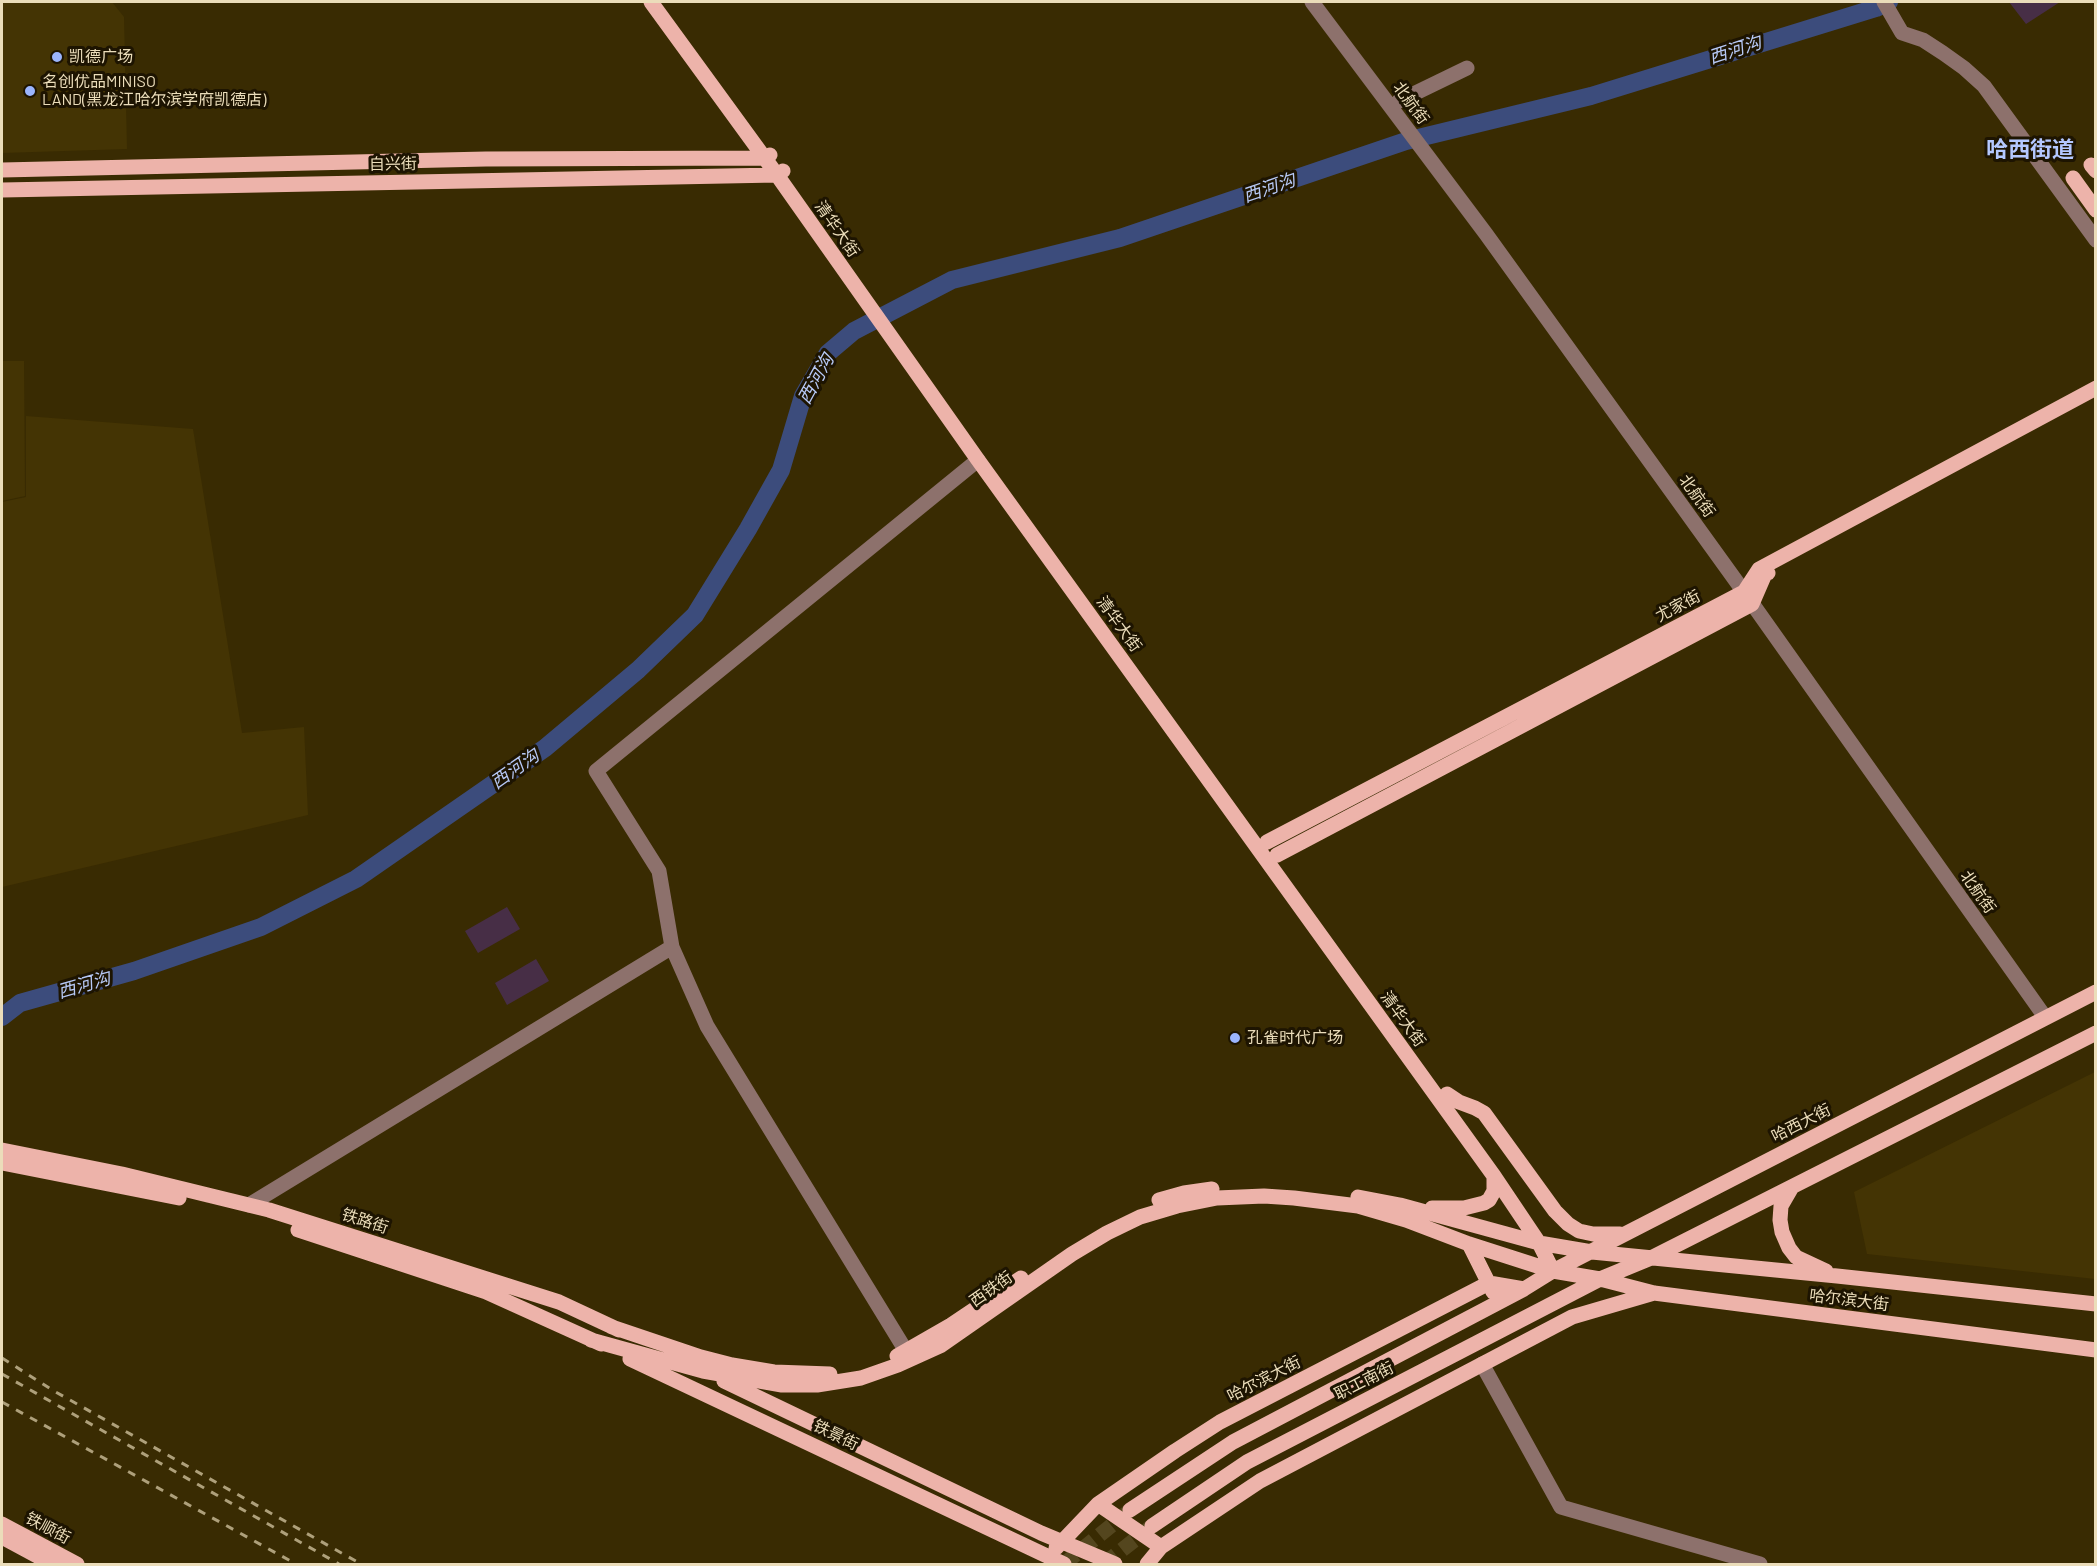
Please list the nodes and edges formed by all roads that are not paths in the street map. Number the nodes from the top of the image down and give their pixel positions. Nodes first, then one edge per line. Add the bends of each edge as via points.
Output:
1 (651, 2) edge
2 (663, 2) edge
3 (1312, 2) edge
4 (1884, 2) edge
5 (1467, 68) dead end
6 (1399, 101) dead end
7 (769, 156) junction
8 (2, 170) edge
9 (781, 172) junction
10 (2073, 178) dead end
11 (2, 190) edge
12 (2096, 210) edge
13 (2096, 240) edge
14 (2096, 388) edge
15 (936, 394) junction
16 (2096, 398) edge
17 (978, 460) junction
18 (1748, 598) junction
19 (1267, 842) junction
20 (1277, 855) junction
21 (672, 947) junction
22 (2096, 992) edge
23 (2045, 1017) junction
24 (2096, 1033) edge
25 (1447, 1094) junction
26 (3, 1153) edge
27 (1494, 1176) junction
28 (1792, 1187) junction
29 (249, 1205) junction
30 (1406, 1211) junction
31 (1632, 1231) junction
32 (1469, 1244) junction
33 (1546, 1244) junction
34 (1592, 1252) junction
35 (1651, 1258) junction
36 (1553, 1271) junction
37 (1837, 1276) junction
38 (1600, 1279) junction
39 (1489, 1283) junction
40 (1524, 1288) junction
41 (1654, 1293) junction
42 (1498, 1301) junction
43 (2096, 1304) edge
44 (612, 1327) junction
45 (591, 1340) junction
46 (2096, 1350) edge
47 (906, 1351) junction
48 (1482, 1364) junction
49 (703, 1371) junction
50 (1098, 1504) junction
51 (1130, 1510) tunnel mouth
52 (2, 1524) edge
53 (1152, 1526) tunnel mouth
54 (2, 1537) edge
55 (1062, 1542) junction
56 (1161, 1547) junction
57 (1047, 1557) junction
58 (52, 1564) edge
59 (77, 1564) edge
60 (1064, 1564) edge
61 (1115, 1564) edge
62 (1147, 1564) edge
63 (1760, 1564) edge

1 - 7 main road, 清华大街
2 - 7 main road, 清华大街
3 - 18 street, 北航街 via 1482,229
4 - 13 street via 1901,32 1943,53 1984,86
5 - 6 street
7 - 8 main road, 自兴街
7 - 9 main road, 清华大街
9 - 11 main road, 自兴街
9 - 15 main road, 清华大街
10 - 12 main road
14 - 18 main road, 尤家街 via 1759,569
15 - 17 main road, 清华大街
15 - 19 main road, 清华大街
16 - 18 main road via 1765,574
17 - 21 street via 596,771 659,871
17 - 27 main road, 清华大街
18 - 19 main road, 尤家街
18 - 20 main road, 尤家街
18 - 23 street, 北航街
19 - 20 main road, 清华大街
20 - 25 main road, 清华大街
21 - 29 street
21 - 47 street via 707,1026
22 - 23 main road, 哈西大街
23 - 31 main road, 哈西大街
24 - 28 main road
25 - 31 main road via 1484,1113 1568,1224 1600,1235
25 - 33 main road, 清华大街
26 - 29 main road, 铁路街 via 122,1174
26 - 45 main road, 铁路街 via 242,1211 486,1292
27 - 30 main road via 1494,1191 1484,1203
27 - 33 main road, 清华大街
28 - 35 main road
28 - 37 main road via 1781,1206 1780,1220 1789,1248 1796,1257
29 - 44 main road, 铁路街 via 559,1302
30 - 32 main road, 哈尔滨大街
30 - 33 main road, 哈尔滨大街
30 - 47 main road, 西铁街 via 1355,1196 1286,1187 1227,1187 1184,1193 1129,1211 1096,1228
30 - 49 main road, 西铁街 via 1294,1198 1217,1198 1186,1203 1140,1217 1107,1233 940,1346 879,1373 796,1386
31 - 34 main road, 哈西大街
32 - 36 main road, 哈尔滨大街
32 - 39 main road
33 - 34 main road, 哈尔滨大街
33 - 36 main road, 清华大街
34 - 35 main road, 哈尔滨大街
34 - 36 main road, 哈西大街
35 - 37 main road, 哈尔滨大街
35 - 38 main road
36 - 38 main road, 哈尔滨大街
36 - 40 main road, 哈西大街
37 - 43 main road, 哈尔滨大街
38 - 41 main road, 哈尔滨大街
38 - 53 main road, 职工南街 via 1247,1462
39 - 40 main road
39 - 42 main road
39 - 50 main road, 哈尔滨大街 via 1220,1422
40 - 42 main road, 职工南街
41 - 46 main road, 哈尔滨大街
41 - 48 main road via 1572,1317
42 - 51 main road, 职工南街 via 1233,1442
44 - 47 main road, 西铁街 via 711,1359 793,1374 833,1374 878,1364
44 - 49 main road, 铁路街
45 - 49 main road, 西铁街
45 - 57 main road, 铁景街
48 - 56 main road via 1260,1481
48 - 63 street via 1561,1507
49 - 55 main road, 铁景街
50 - 55 main road, 哈尔滨大街
50 - 56 main road
52 - 59 main road, 铁顺街
54 - 58 main road, 铁顺街
55 - 57 main road, 哈尔滨大街
55 - 61 main road, 铁景街
56 - 62 main road
57 - 60 main road, 铁景街

